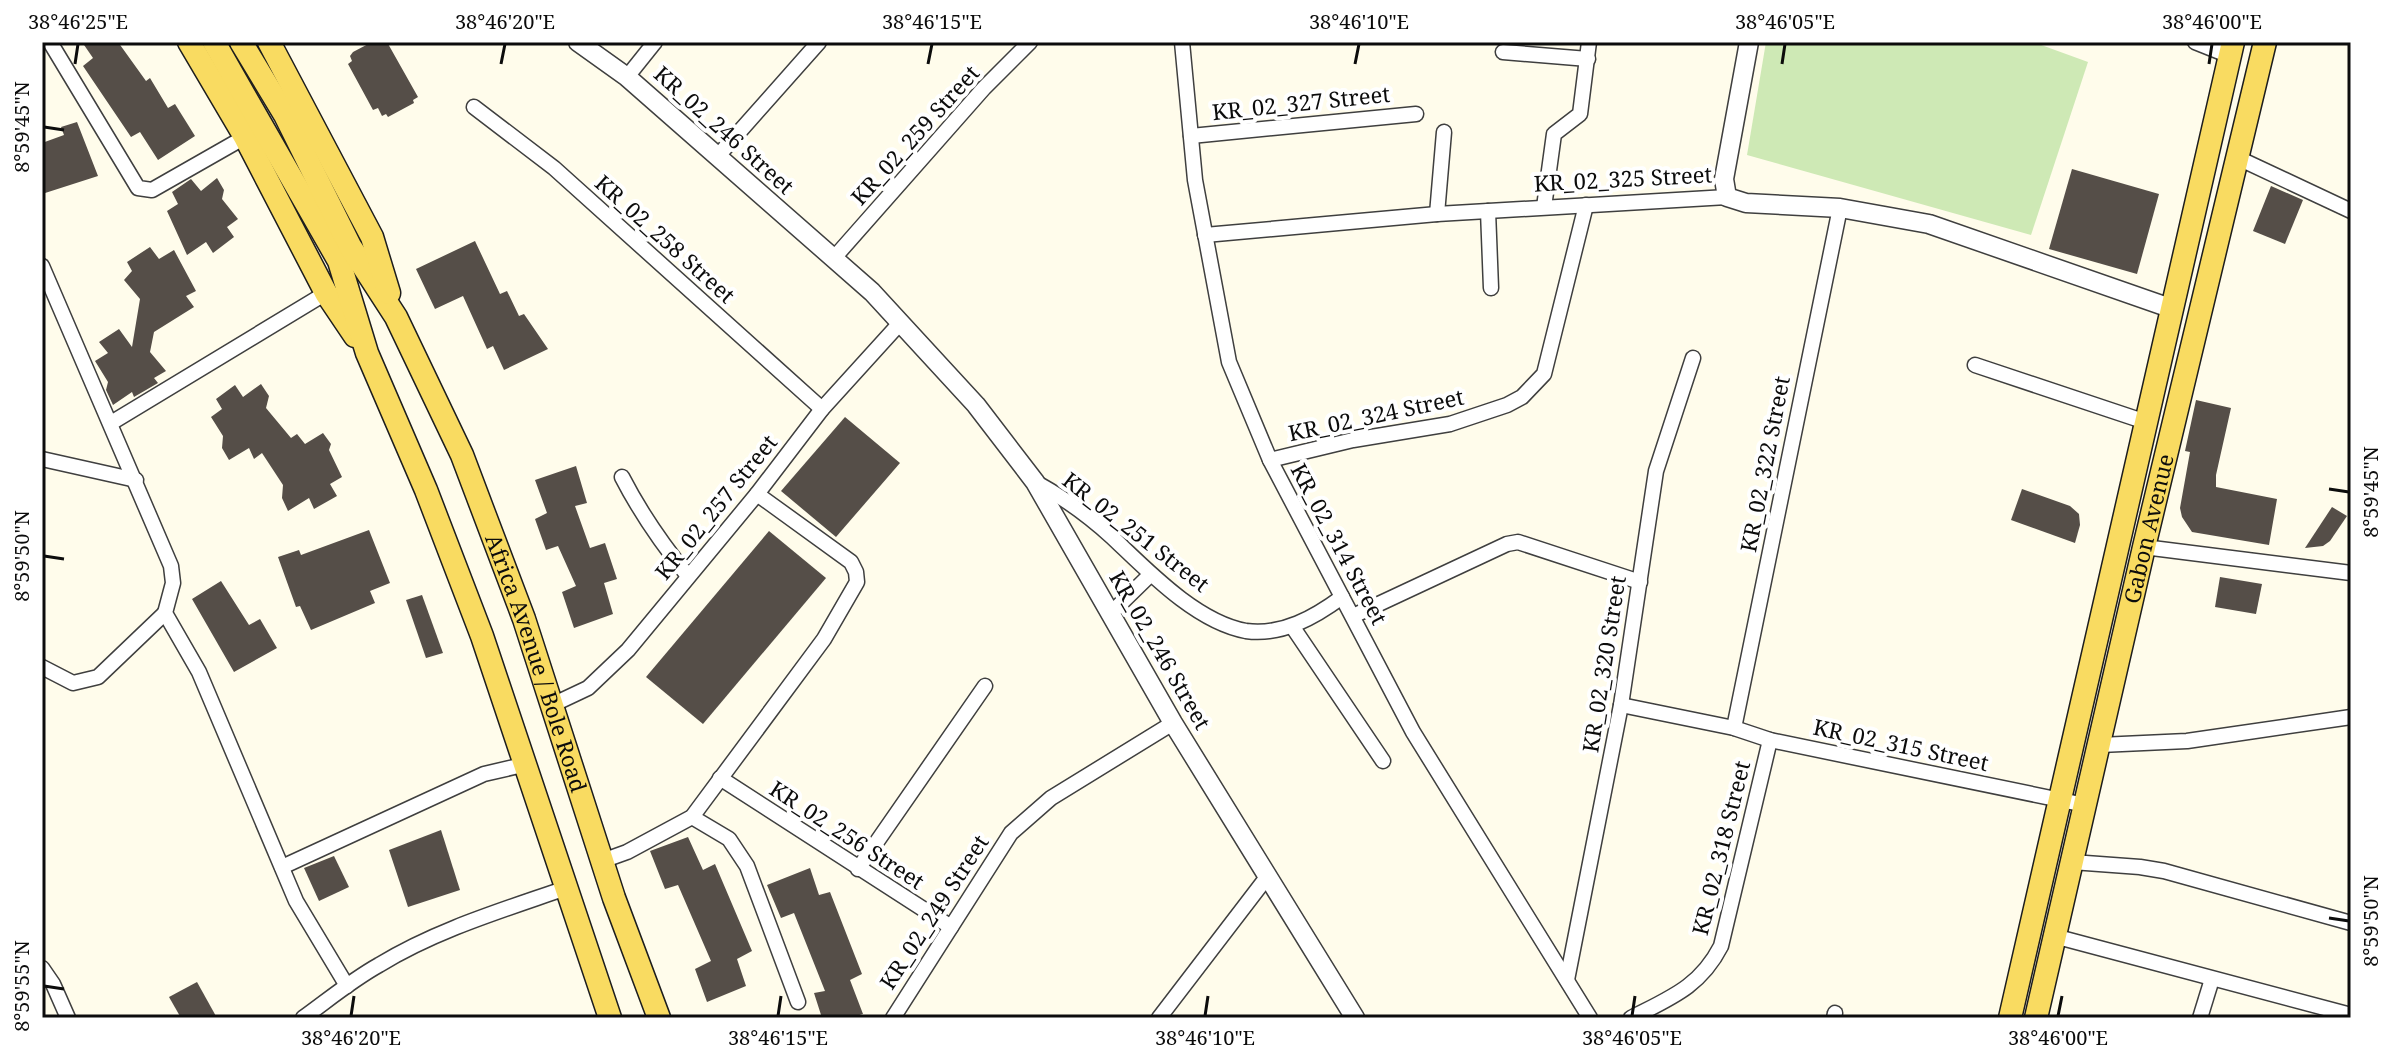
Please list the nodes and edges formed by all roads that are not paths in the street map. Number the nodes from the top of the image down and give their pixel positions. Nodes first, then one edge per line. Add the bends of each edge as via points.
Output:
1 (50, 42) edge
2 (189, 42) edge
3 (214, 42) edge
4 (241, 42) edge
5 (269, 42) edge
6 (578, 42) edge
7 (655, 42) edge
8 (819, 42) edge
9 (1030, 42) edge
10 (1182, 42) edge
11 (1589, 42) edge
12 (1749, 42) edge
13 (2195, 42) edge
14 (2265, 42) edge
15 (1525, 48) edge
16 (2231, 49) edge
17 (1503, 52) dead end
18 (1588, 59) junction
19 (627, 77) junction
20 (474, 107) dead end
21 (1416, 114) dead end
22 (1444, 132) dead end
23 (1191, 136) junction
24 (245, 137) junction
25 (717, 157) junction
26 (2238, 158) junction
27 (1727, 197) junction
28 (1586, 205) junction
29 (1544, 207) junction
30 (1840, 208) junction
31 (1488, 211) junction
32 (2351, 211) edge
33 (1437, 214) junction
34 (1205, 235) junction
35 (834, 258) junction
36 (42, 266) edge
37 (1491, 288) dead end
38 (326, 293) junction
39 (2173, 309) junction
40 (396, 317) junction
41 (901, 322) junction
42 (367, 353) junction
43 (1693, 358) dead end
44 (1975, 365) dead end
45 (822, 409) junction
46 (2146, 422) junction
47 (111, 423) junction
48 (42, 459) edge
49 (1270, 460) junction
50 (622, 477) dead end
51 (136, 480) junction
52 (1035, 482) junction
53 (757, 494) junction
54 (2144, 547) junction
55 (2351, 573) edge
56 (1150, 575) junction
57 (688, 576) junction
58 (1640, 582) junction
59 (1342, 597) junction
60 (165, 613) junction
61 (1110, 614) junction
62 (1353, 616) junction
63 (1292, 626) junction
64 (42, 667) edge
65 (985, 686) dead end
66 (552, 705) junction
67 (1621, 705) junction
68 (2351, 717) edge
69 (1173, 723) junction
70 (1734, 728) junction
71 (1770, 740) junction
72 (2100, 745) junction
73 (1383, 761) dead end
74 (527, 764) junction
75 (720, 778) junction
76 (2060, 800) junction
77 (2085, 805) junction
78 (692, 817) junction
79 (602, 861) junction
80 (2072, 862) junction
81 (282, 867) junction
82 (858, 869) junction
83 (1267, 877) junction
84 (566, 888) junction
85 (2351, 923) edge
86 (951, 927) junction
87 (2054, 936) junction
88 (42, 968) edge
89 (2212, 979) junction
90 (1567, 980) junction
91 (347, 986) junction
92 (798, 1002) dead end
93 (2351, 1015) edge
94 (68, 1018) edge
95 (304, 1018) edge
96 (610, 1018) edge
97 (659, 1018) edge
98 (893, 1018) edge
99 (1159, 1018) edge
100 (1355, 1018) edge
101 (1590, 1018) edge
102 (1631, 1018) edge
103 (2010, 1018) edge
104 (2036, 1018) edge
105 (2200, 1018) edge

1 - 24 street via 138,188 152,190
2 - 24 main road, Africa Avenue / Bole Road
3 - 42 main road, Africa Avenue / Bole Road via 339,261
4 - 40 main road, Africa Avenue / Bole Road via 285,115 350,246
5 - 40 main road, Africa Avenue / Bole Road via 372,237
6 - 19 street, KR_02_246 Street
7 - 19 street
8 - 25 street
9 - 35 street, KR_02_259 Street
10 - 23 street, KR_02_314 Street
11 - 18 street
12 - 27 street via 1724,179
13 - 16 street
14 - 26 main road, Gabon Avenue
15 - 17 street
15 - 18 street
16 - 39 main road, Gabon Avenue
18 - 29 street via 1580,114 1559,128 1551,143
19 - 25 street, KR_02_246 Street
20 - 45 street, KR_02_258 Street via 554,168
21 - 23 street, KR_02_327 Street
22 - 33 street
23 - 34 street, KR_02_314 Street
24 - 38 main road, Africa Avenue / Bole Road
25 - 35 street, KR_02_246 Street
26 - 32 street
26 - 54 main road, Gabon Avenue
27 - 28 street, KR_02_325 Street
27 - 30 street, KR_02_325 Street via 1746,203
28 - 29 street, KR_02_325 Street
28 - 49 street, KR_02_324 Street via 1544,374 1522,397 1450,424
29 - 31 street, KR_02_325 Street
30 - 39 street, KR_02_325 Street via 1982,240
30 - 70 street, KR_02_322 Street
31 - 33 street, KR_02_325 Street
31 - 37 street
33 - 34 street, KR_02_325 Street
34 - 49 street, KR_02_314 Street via 1229,362
35 - 41 street, KR_02_246 Street
36 - 47 street
38 - 42 main road, Africa Avenue / Bole Road
38 - 47 street
39 - 46 main road, Gabon Avenue
40 - 66 main road, Africa Avenue / Bole Road via 462,455
41 - 45 street, KR_02_257 Street
41 - 52 street, KR_02_246 Street via 976,405
42 - 74 main road, Africa Avenue / Bole Road via 432,504
43 - 58 street, KR_02_320 Street via 1656,471
44 - 46 street
45 - 53 street, KR_02_257 Street
46 - 76 main road, Gabon Avenue
47 - 51 street
48 - 51 street
49 - 59 street, KR_02_314 Street
50 - 57 street via 640,513
51 - 60 street via 171,566 173,583
52 - 56 street, KR_02_251 Street via 1081,511
52 - 61 street, KR_02_246 Street
53 - 57 street, KR_02_257 Street
53 - 75 street via 851,562 857,582 824,639
54 - 55 street
54 - 72 main road, Gabon Avenue
56 - 61 street
56 - 63 street, KR_02_251 Street via 1231,627 1265,631
57 - 66 street, KR_02_257 Street via 598,679
58 - 62 street via 1518,542
58 - 67 street, KR_02_320 Street
59 - 62 street, KR_02_314 Street
59 - 63 street, KR_02_251 Street
60 - 64 street via 98,677 73,683
60 - 81 street via 199,672
61 - 69 street, KR_02_246 Street
62 - 90 street, KR_02_314 Street via 1413,732
63 - 73 street
65 - 82 street
66 - 79 main road, Africa Avenue / Bole Road
67 - 70 street, KR_02_315 Street
67 - 90 street, KR_02_320 Street
68 - 72 street via 2187,741
69 - 83 street, KR_02_246 Street
69 - 86 street, KR_02_249 Street via 1051,798 1011,833
70 - 71 street, KR_02_315 Street
71 - 76 street, KR_02_315 Street
71 - 102 street, KR_02_318 Street via 1721,946 1696,982
72 - 77 main road, Gabon Avenue
74 - 81 street via 484,774
74 - 84 main road, Africa Avenue / Bole Road
75 - 78 street
75 - 82 street, KR_02_256 Street
76 - 77 street, KR_02_315 Street
76 - 103 main road, Gabon Avenue
77 - 80 main road, Gabon Avenue
78 - 79 street
78 - 92 street via 729,839 747,866
79 - 97 main road, Africa Avenue / Bole Road
80 - 85 street via 2164,871
80 - 87 main road, Gabon Avenue
81 - 91 street via 306,920
82 - 86 street, KR_02_256 Street
83 - 99 street
83 - 100 street, KR_02_246 Street
84 - 91 street via 415,946
84 - 96 main road, Africa Avenue / Bole Road
86 - 98 street, KR_02_249 Street
87 - 89 street
87 - 104 main road, Gabon Avenue
88 - 94 street
89 - 93 street
89 - 105 street
90 - 101 street, KR_02_314 Street
91 - 95 street

